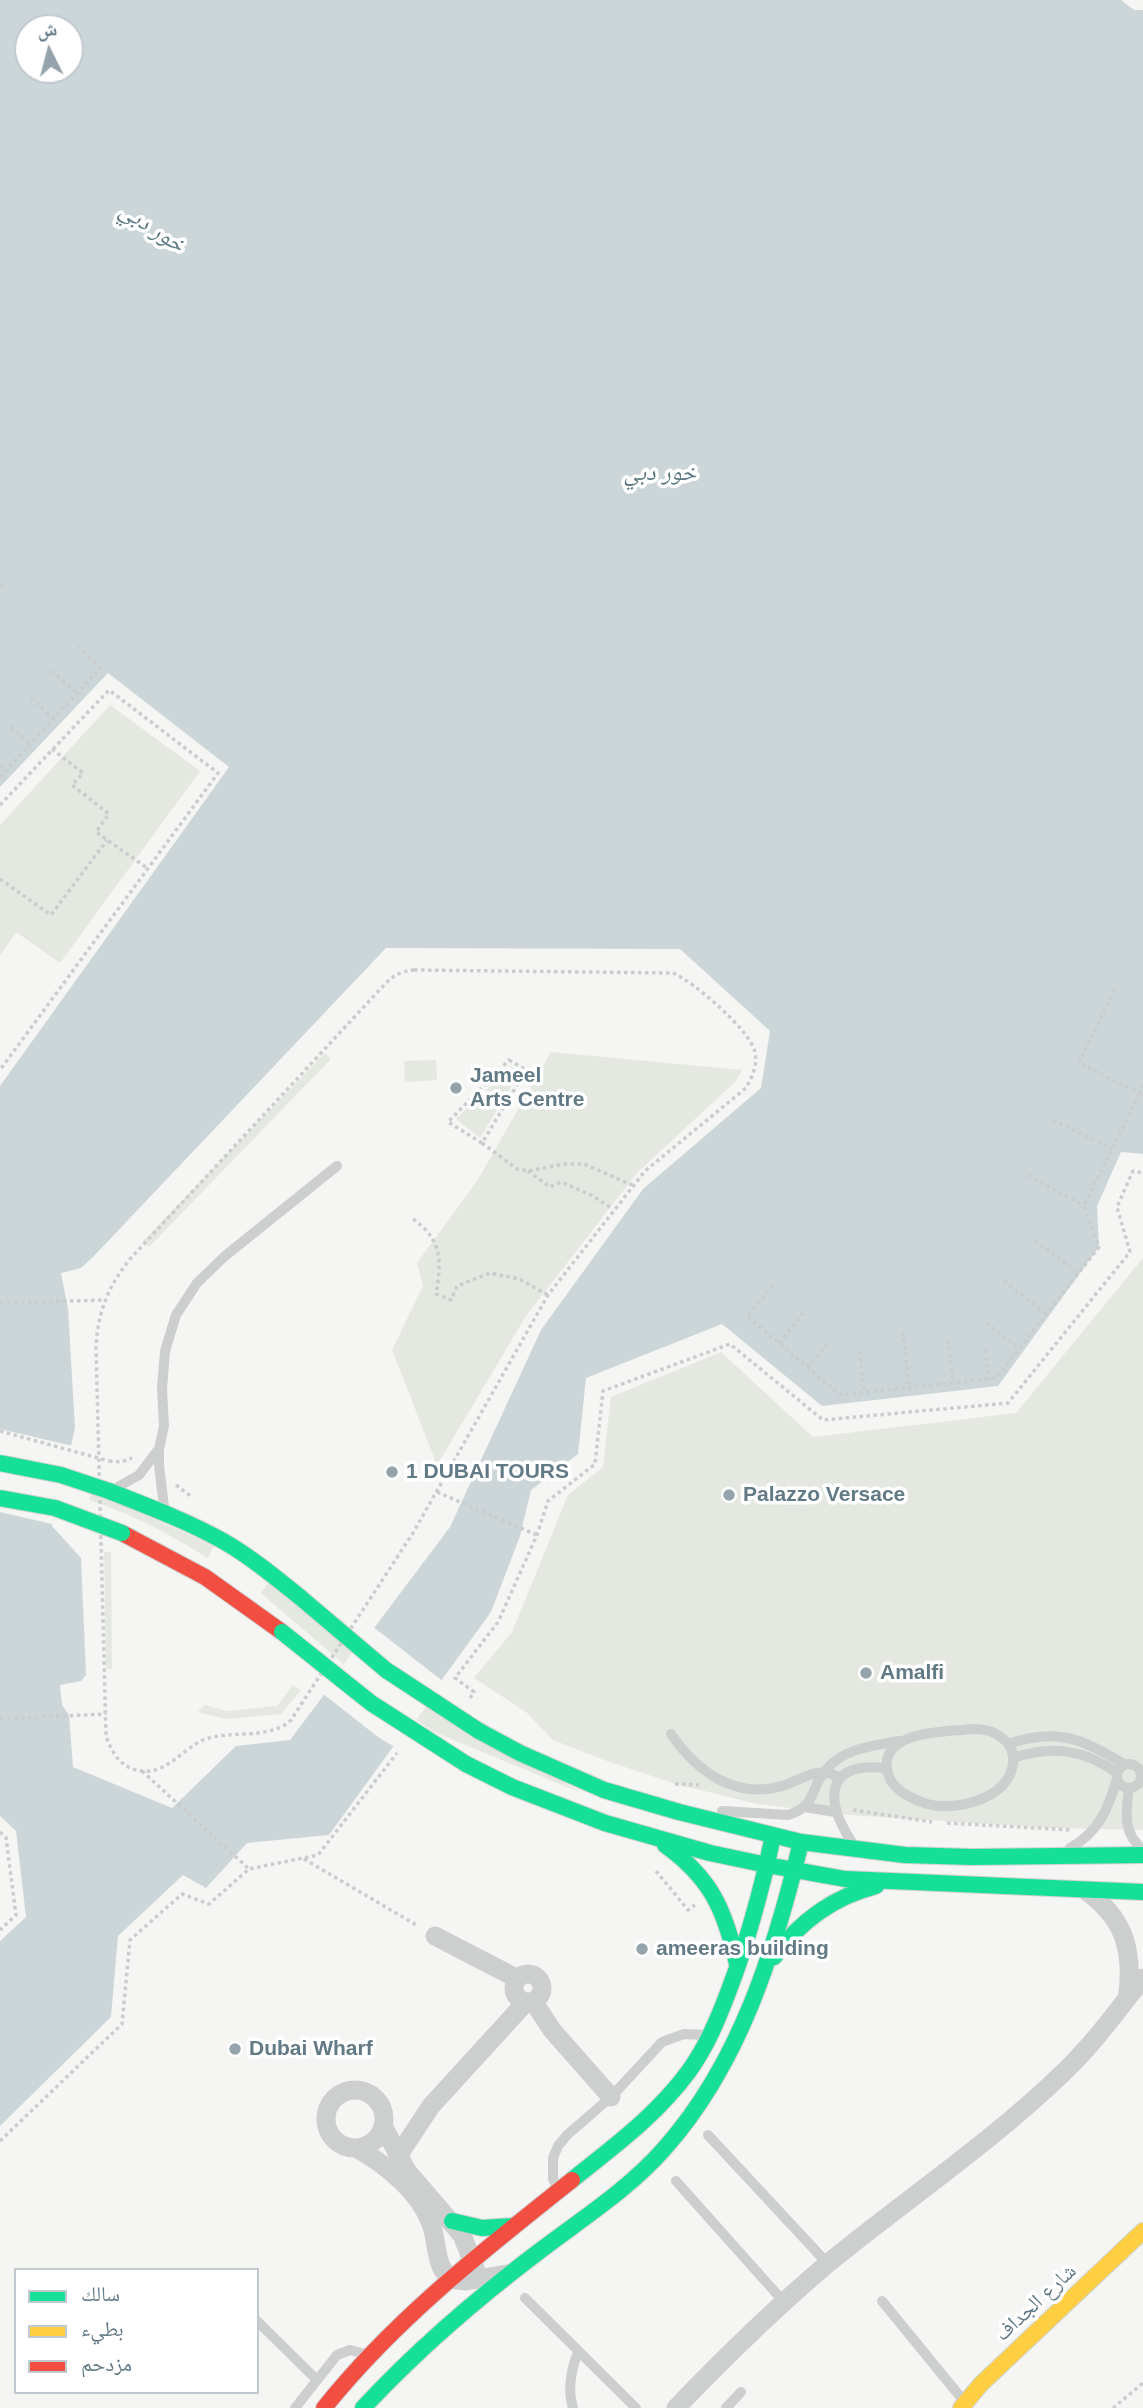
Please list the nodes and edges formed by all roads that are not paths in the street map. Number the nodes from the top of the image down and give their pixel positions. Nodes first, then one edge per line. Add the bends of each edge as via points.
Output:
1 (337, 1166) dead end
2 (159, 1449) junction
3 (0, 1463) edge
4 (109, 1490) junction
5 (0, 1498) edge
6 (165, 1513) junction
7 (671, 1734) dead end
8 (903, 1740) junction
9 (1008, 1744) junction
10 (1013, 1758) junction
11 (1124, 1764) junction
12 (887, 1768) junction
13 (824, 1771) junction
14 (1142, 1774) edge
15 (1117, 1776) junction
16 (840, 1778) junction
17 (1129, 1788) junction
18 (806, 1807) junction
19 (679, 1812) junction
20 (835, 1812) junction
21 (773, 1836) junction
22 (654, 1838) junction
23 (801, 1842) junction
24 (857, 1850) junction
25 (1143, 1852) edge
26 (1050, 1856) junction
27 (767, 1865) junction
28 (795, 1870) junction
29 (901, 1881) junction
30 (1143, 1881) edge
31 (1085, 1890) junction
32 (1113, 1891) junction
33 (1143, 1892) edge
34 (435, 1937) road end
35 (737, 1966) junction
36 (762, 1974) junction
37 (1143, 1978) edge
38 (1128, 1994) junction
39 (529, 2002) junction
40 (710, 2035) junction
41 (611, 2097) junction
42 (383, 2126) junction
43 (708, 2135) dead end
44 (356, 2148) junction
45 (400, 2169) junction
46 (676, 2181) dead end
47 (558, 2190) junction
48 (452, 2221) junction
49 (513, 2226) junction
50 (1143, 2231) edge
51 (473, 2259) junction
52 (828, 2264) junction
53 (510, 2273) junction
54 (450, 2279) junction
55 (475, 2280) junction
56 (525, 2298) dead end
57 (883, 2301) dead end
58 (784, 2302) junction
59 (465, 2309) junction
60 (259, 2323) edge
61 (578, 2352) junction
62 (369, 2356) junction
63 (316, 2379) junction
64 (741, 2392) dead end
65 (685, 2405) edge
66 (973, 2405) edge
67 (295, 2408) edge
68 (324, 2408) edge
69 (363, 2408) edge
70 (573, 2408) edge
71 (636, 2408) edge
72 (726, 2408) edge

1 - 2 lane via 225,1256 197,1283 176,1315 165,1351 164,1426
2 - 4 lane via 139,1475
2 - 6 lane
3 - 4 street, bridge
4 - 6 street
5 - 22 street, bridge via 55,1508 164,1552 245,1601 369,1704 416,1736 558,1806
6 - 19 street, bridge via 224,1542 264,1569 377,1664 479,1731 604,1790
7 - 13 lane via 693,1762 738,1789 771,1789
8 - 9 lane via 985,1729
8 - 12 lane via 893,1747
8 - 13 lane via 847,1753
9 - 10 lane
9 - 11 lane via 1060,1735
10 - 12 lane via 1010,1773 999,1787 953,1807 935,1806 903,1793 891,1781
10 - 15 lane via 1068,1750 1102,1762
11 - 14 lane via 1135,1765
11 - 15 lane
12 - 16 lane via 863,1768
13 - 16 lane
13 - 18 lane
14 - 17 lane via 1139,1784
15 - 17 lane via 1119,1783
15 - 26 lane via 1103,1817 1093,1831 1066,1851
16 - 20 lane via 833,1794
17 - 25 lane via 1126,1828
18 - 19 lane via 788,1815
18 - 20 lane
19 - 21 street
20 - 24 lane
21 - 23 street
21 - 27 street
22 - 27 street
22 - 35 street via 689,1861 713,1892 730,1928
23 - 24 street
23 - 28 street
24 - 26 street via 932,1856
25 - 26 street
27 - 28 street
27 - 35 street
28 - 29 street via 845,1879
28 - 36 street
29 - 31 street
29 - 36 street via 835,1901 782,1945
30 - 32 street
31 - 32 street
31 - 38 street via 1110,1911 1126,1940
32 - 33 street
34 - 39 street via 517,1979 529,1975 539,1981 541,1993
35 - 40 street
36 - 53 street via 712,2085 664,2149
37 - 38 street
38 - 52 street via 1090,2045 1047,2088
39 - 41 street
39 - 45 street via 431,2106
40 - 41 lane via 684,2034 662,2042
40 - 47 street via 680,2083 651,2114
41 - 47 lane via 558,2146 552,2167
42 - 44 street via 374,2141
42 - 44 street via 384,2115 373,2096 363,2091 341,2094 327,2111 326,2122 336,2141
42 - 45 street
43 - 52 lane
44 - 45 street
45 - 48 street
45 - 54 street via 426,2213 440,2265
46 - 58 lane
47 - 49 street
48 - 49 street via 482,2228
48 - 51 street
49 - 51 street
50 - 66 street, شارع الجداف via 981,2384
51 - 54 street
51 - 55 street
52 - 58 street
53 - 55 street
53 - 59 street
54 - 55 street
54 - 62 street
55 - 59 street
56 - 61 lane
57 - 66 lane
58 - 65 street
59 - 69 street via 404,2363
60 - 63 lane
61 - 70 lane via 569,2386
61 - 71 lane
62 - 63 lane via 358,2350 343,2351
62 - 68 street
63 - 67 lane
64 - 72 lane

